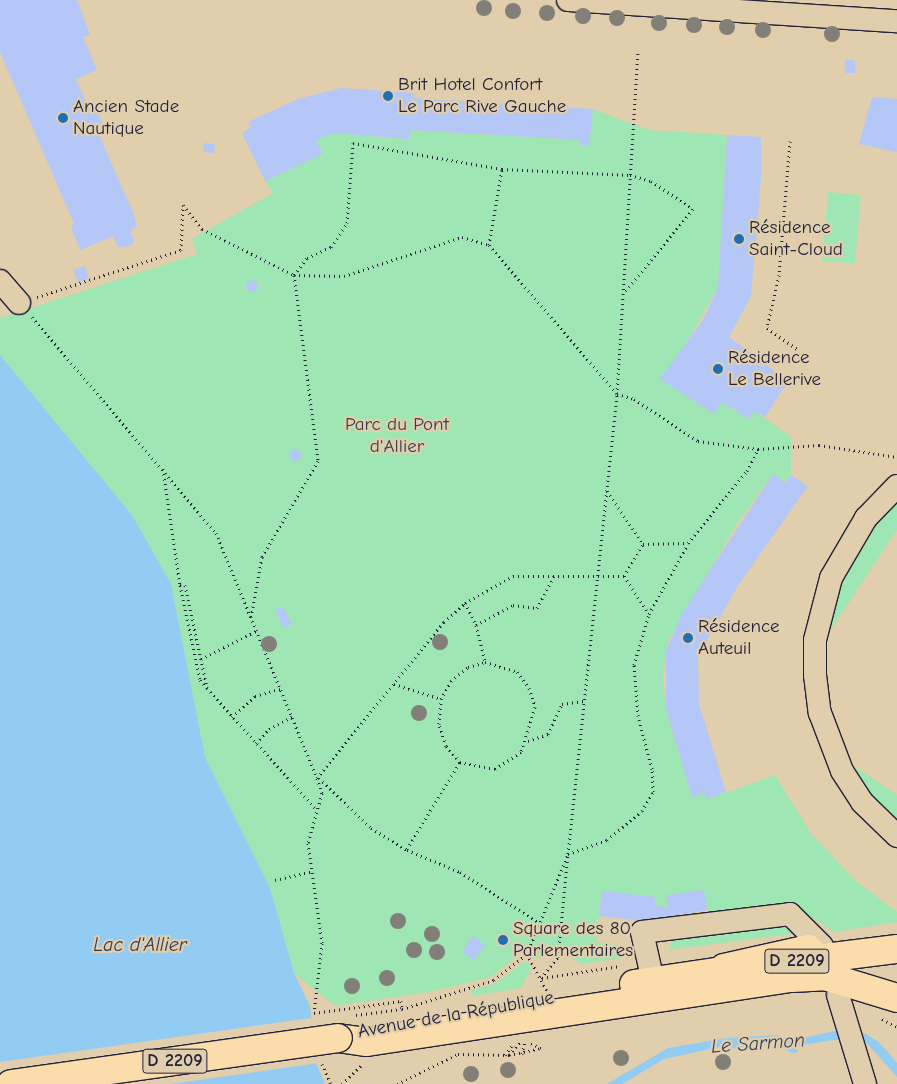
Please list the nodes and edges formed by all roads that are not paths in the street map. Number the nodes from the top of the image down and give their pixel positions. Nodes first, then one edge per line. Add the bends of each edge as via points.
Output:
1 (568, 0) edge
2 (642, 2) edge
3 (897, 22) edge
4 (0, 281) edge
5 (18, 302) road end
6 (897, 486) edge
7 (897, 836) edge
8 (897, 936) edge
9 (822, 946) junction
10 (897, 949) edge
11 (697, 974) junction
12 (652, 981) junction
13 (750, 985) junction
14 (897, 998) edge
15 (841, 1004) junction
16 (897, 1016) edge
17 (341, 1028) junction
18 (11, 1084) edge
19 (865, 1084) edge

1 - 2 street
2 - 3 street
4 - 5 street
6 - 7 street via 866,518 831,578 815,640 820,713 842,772 862,802
8 - 9 main road
9 - 11 main road
9 - 12 street via 790,914 642,932
10 - 11 main road, Avenue de la République / D 2209
11 - 12 main road, Avenue de la République / D 2209
12 - 17 main road, Avenue de la République / D 2209 via 364,1028
13 - 14 main road, Avenue de la République / D 2209 via 825,976
13 - 15 main road, Avenue de la République / D 2209
13 - 17 main road, Avenue de la République / D 2209 via 367,1042
15 - 16 main road, Avenue de la République / D 2209
15 - 19 street
17 - 18 main road, D 2209, bridge

